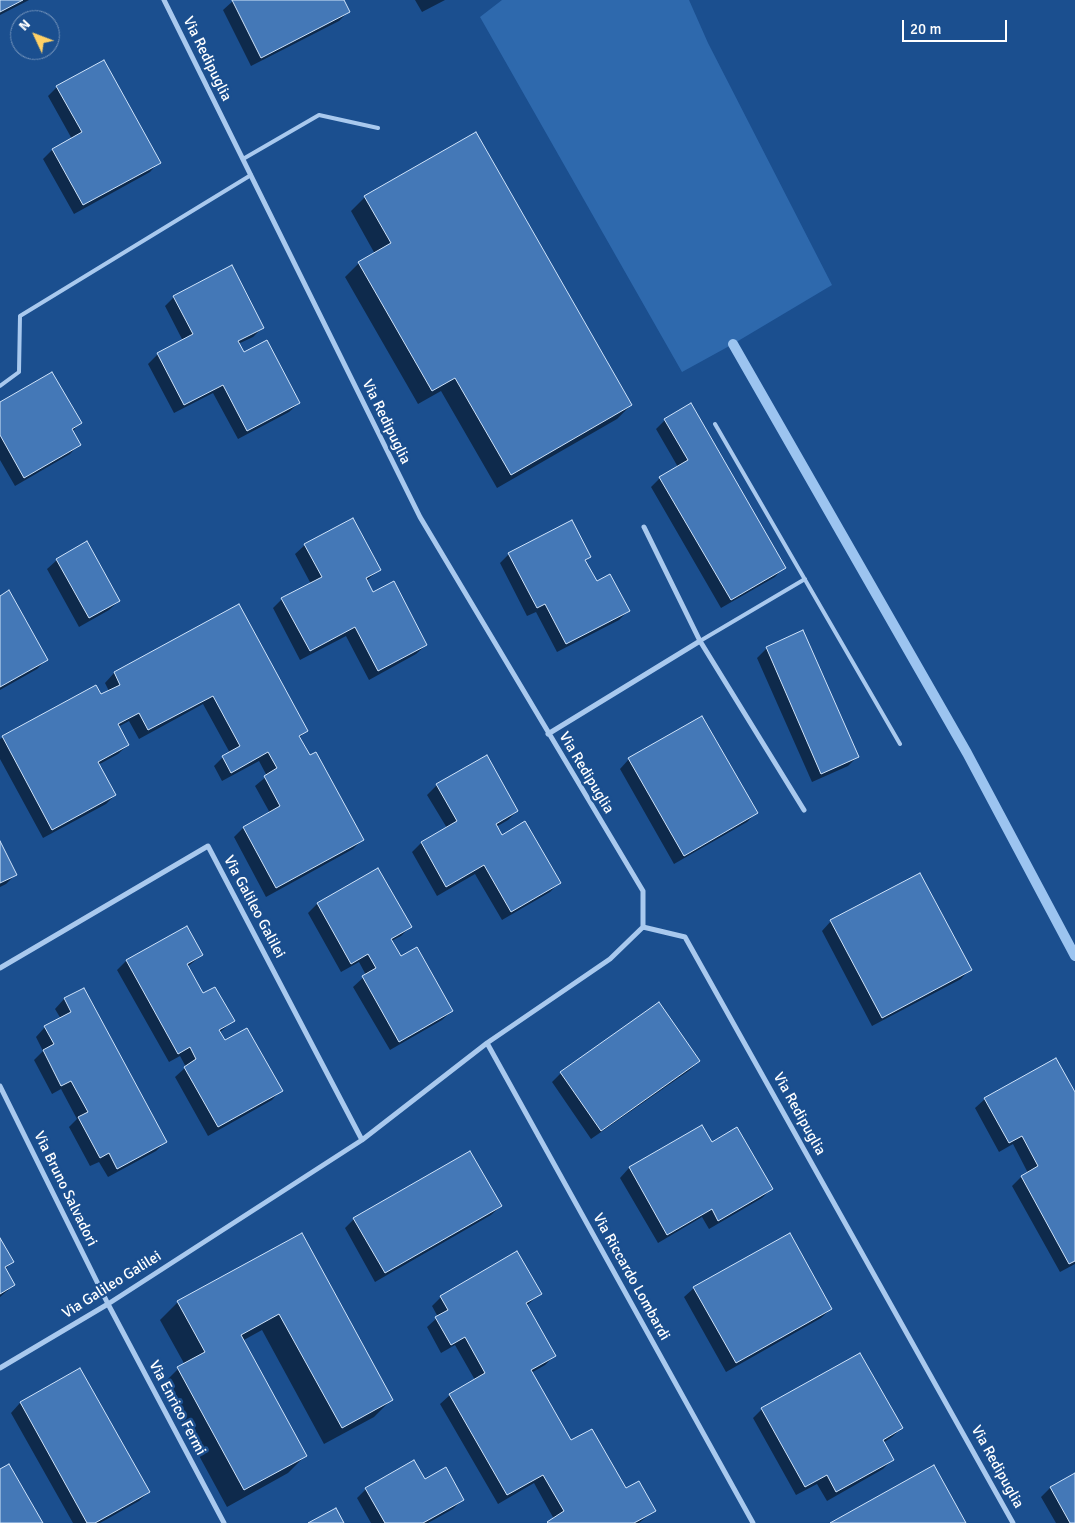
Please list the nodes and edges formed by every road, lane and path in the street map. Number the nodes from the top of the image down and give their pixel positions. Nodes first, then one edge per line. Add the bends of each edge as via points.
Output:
1 (164, 0) edge
2 (378, 128) dead end
3 (243, 159) junction
4 (251, 175) junction
5 (0, 386) edge
6 (715, 424) dead end
7 (644, 526) dead end
8 (805, 579) junction
9 (700, 641) junction
10 (548, 734) junction
11 (900, 744) dead end
12 (804, 810) dead end
13 (643, 927) junction
14 (0, 968) edge
15 (487, 1043) junction
16 (0, 1086) edge
17 (362, 1140) junction
18 (108, 1304) junction
19 (0, 1368) edge
20 (224, 1523) edge
21 (753, 1523) edge
22 (1013, 1523) edge

1 - 3 street, Via Redipuglia
2 - 3 lane via 319,115
3 - 4 street, Via Redipuglia
4 - 5 lane via 20,316 19,372
4 - 10 street, Via Redipuglia via 420,517
6 - 8 lane
7 - 9 street
8 - 9 lane
8 - 11 lane
9 - 10 street
9 - 12 street
10 - 13 street, Via Redipuglia via 643,892
13 - 15 street, Via Galileo Galilei via 610,959
13 - 22 street, Via Redipuglia via 685,937
14 - 17 street, Via Galileo Galilei via 208,846
15 - 17 street, Via Galileo Galilei
15 - 21 street, Via Riccardo Lombardi
16 - 18 street, Via Bruno Salvadori
17 - 18 street, Via Galileo Galilei
18 - 19 street, Via Galileo Galilei
18 - 20 street, Via Enrico Fermi

